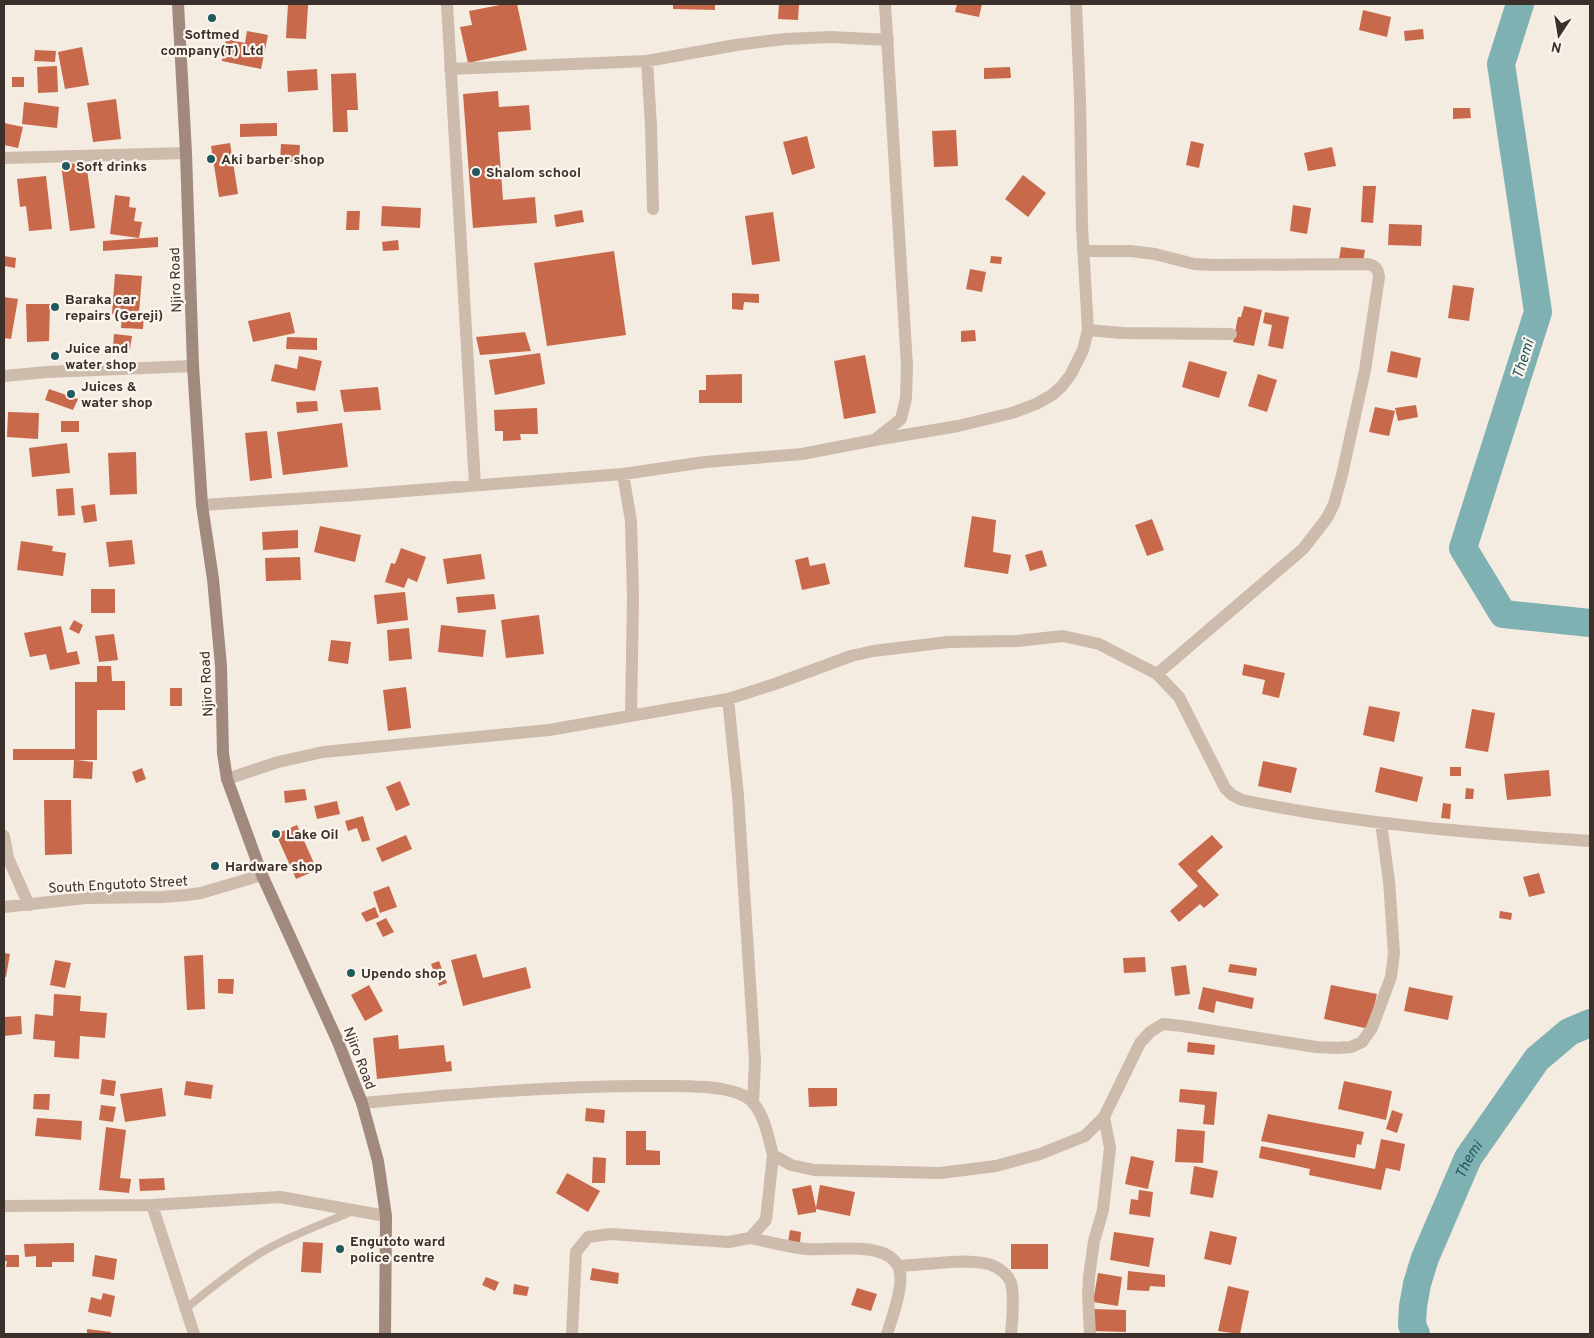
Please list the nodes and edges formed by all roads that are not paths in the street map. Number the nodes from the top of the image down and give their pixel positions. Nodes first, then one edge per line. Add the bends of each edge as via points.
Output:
1 (178, 4) edge
2 (447, 4) edge
3 (885, 4) edge
4 (1076, 4) edge
5 (888, 40) junction
6 (647, 61) junction
7 (450, 69) junction
8 (186, 153) junction
9 (4, 158) edge
10 (653, 209) dead end
11 (1083, 251) junction
12 (1088, 330) junction
13 (1231, 334) dead end
14 (193, 366) junction
15 (4, 376) edge
16 (875, 440) junction
17 (623, 474) junction
18 (475, 485) junction
19 (202, 505) junction
20 (1157, 674) junction
21 (728, 699) junction
22 (631, 715) junction
23 (227, 779) junction
24 (1381, 823) junction
25 (4, 836) edge
26 (1590, 841) edge
27 (262, 875) junction
28 (29, 905) junction
29 (4, 907) edge
30 (362, 1103) junction
31 (753, 1103) junction
32 (1104, 1117) junction
33 (773, 1155) junction
34 (152, 1205) junction
35 (4, 1206) edge
36 (355, 1211) junction
37 (386, 1216) junction
38 (750, 1238) junction
39 (898, 1266) junction
40 (186, 1309) junction
41 (194, 1334) edge
42 (384, 1334) edge
43 (572, 1334) edge
44 (888, 1334) edge
45 (1011, 1334) edge
46 (1090, 1334) edge

1 - 8 street, Njiro Road
2 - 7 street
3 - 5 street
4 - 11 street
5 - 6 street via 785,39
5 - 16 street via 908,366 901,419
6 - 7 street
6 - 10 street
7 - 18 street
8 - 9 street
8 - 14 street, Njiro Road
11 - 12 street
11 - 20 street via 1130,251 1204,264 1360,264 1375,266 1378,270 1365,370 1342,475 1327,518 1303,549
12 - 13 street
12 - 16 street via 1083,350 1071,374 1052,395 1036,404 958,426
14 - 15 street
14 - 19 street, Njiro Road
16 - 17 street via 802,454 705,462
17 - 18 street
17 - 22 street via 631,521 634,598
18 - 19 street
19 - 23 street, Njiro Road via 214,579
20 - 21 street via 1100,644 1063,636 1017,641 948,642 851,656
20 - 24 street via 1179,697 1225,788 1232,795 1250,802
21 - 22 street
21 - 31 street via 738,796 752,1014
22 - 23 street via 549,730 323,752 278,762
23 - 27 street, Njiro Road
24 - 26 street
24 - 32 street via 1394,953 1391,977 1372,1028 1362,1042 1351,1047 1316,1047 1163,1024 1140,1043
25 - 28 street via 8,858
27 - 28 street, South Engutoto Street via 187,896 86,898
27 - 30 street, Njiro Road via 338,1042
28 - 29 street, South Engutoto Street
30 - 31 street via 603,1086 712,1088 741,1095
30 - 37 street, Njiro Road via 378,1161
31 - 33 street
32 - 33 street via 1085,1136 1040,1154 996,1166 940,1173 814,1170 791,1165
32 - 46 street via 1110,1148 1089,1277
33 - 38 street via 766,1220
34 - 35 street
34 - 36 street via 280,1198
34 - 40 street
36 - 37 street
36 - 40 lane via 263,1251
37 - 42 street, Njiro Road
38 - 39 street via 807,1249 868,1249 882,1253
38 - 43 street via 729,1242 610,1234 588,1237 576,1252
39 - 44 street via 899,1290
39 - 45 street via 959,1262 989,1264 1002,1271 1011,1283
40 - 41 street

